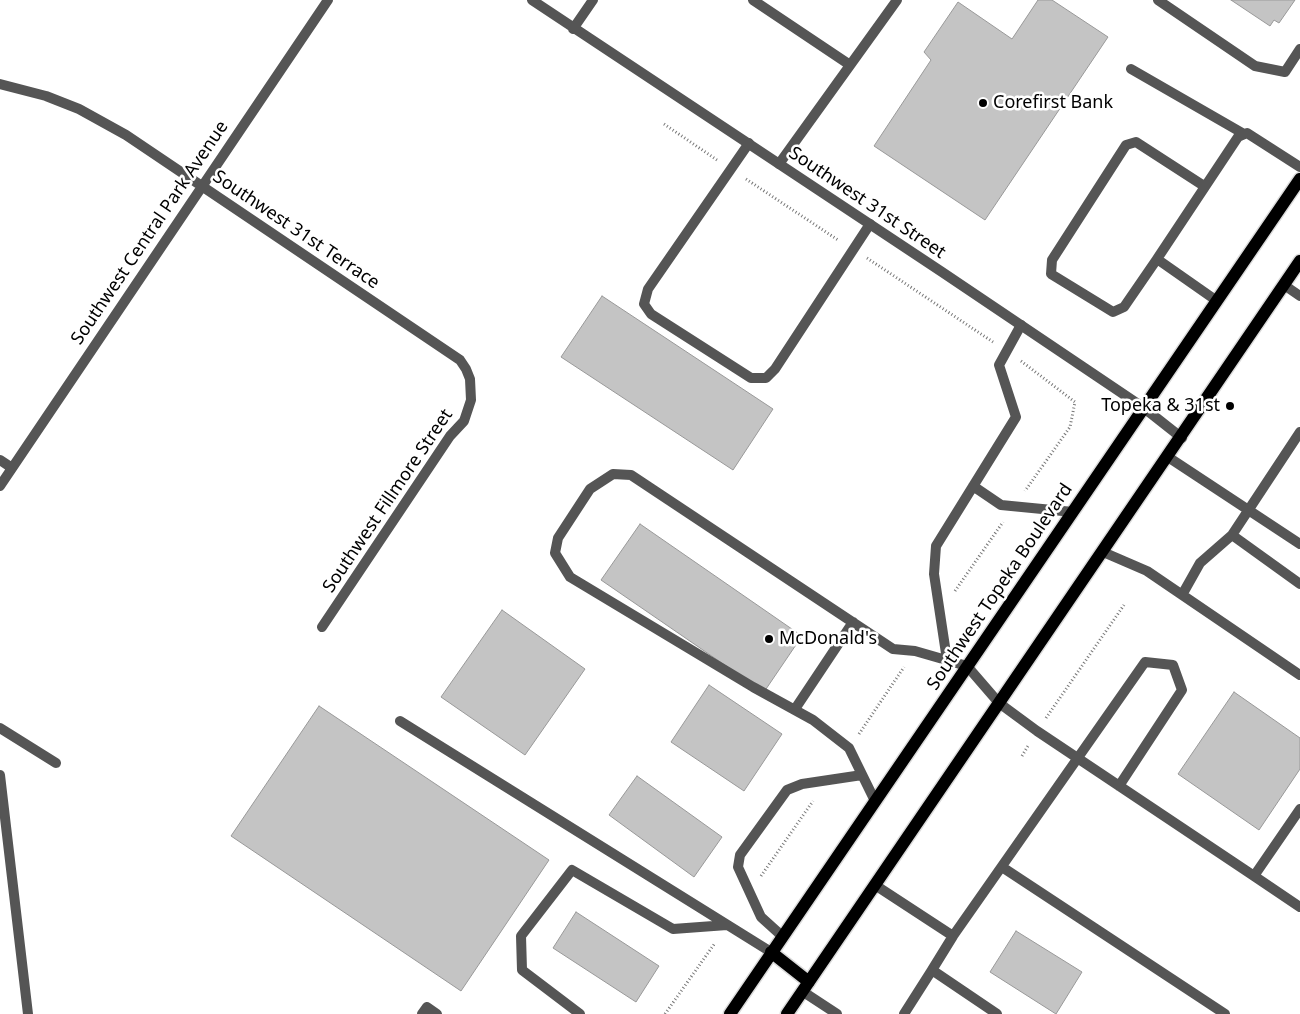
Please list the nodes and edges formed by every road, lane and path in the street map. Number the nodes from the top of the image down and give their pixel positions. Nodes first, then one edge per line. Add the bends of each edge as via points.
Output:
1 (328, 0) edge
2 (532, 0) edge
3 (593, 0) edge
4 (753, 0) edge
5 (897, 0) edge
6 (1158, 0) edge
7 (574, 29) junction
8 (1300, 49) edge
9 (850, 65) junction
10 (1131, 69) dead end
11 (0, 84) edge
12 (664, 124) dead end
13 (1244, 134) junction
14 (749, 143) junction
15 (779, 164) junction
16 (1300, 167) edge
17 (731, 169) junction
18 (1300, 179) edge
19 (202, 186) junction
20 (1204, 186) junction
21 (870, 224) junction
22 (854, 250) junction
23 (1156, 259) junction
24 (1300, 262) edge
25 (1284, 286) junction
26 (1300, 296) edge
27 (1217, 301) junction
28 (1021, 326) junction
29 (1005, 351) junction
30 (471, 390) joint
31 (1144, 408) junction
32 (1300, 432) edge
33 (1182, 438) junction
34 (1168, 457) junction
35 (0, 460) edge
36 (12, 468) junction
37 (0, 486) edge
38 (973, 486) junction
39 (1014, 506) junction
40 (1247, 509) junction
41 (1073, 512) junction
42 (1232, 535) junction
43 (1300, 544) edge
44 (1103, 552) junction
45 (1300, 584) edge
46 (1182, 595) junction
47 (1124, 606) dead end
48 (938, 616) junction
49 (853, 622) junction
50 (322, 627) dead end
51 (915, 651) junction
52 (947, 660) junction
53 (967, 666) junction
54 (1300, 675) edge
55 (999, 703) junction
56 (795, 709) junction
57 (400, 721) dead end
58 (0, 728) edge
59 (1037, 731) junction
60 (849, 748) junction
61 (1022, 756) dead end
62 (1078, 759) junction
63 (56, 763) dead end
64 (0, 775) edge
65 (862, 775) junction
66 (827, 780) junction
67 (1119, 786) junction
68 (875, 801) junction
69 (1300, 809) edge
70 (1002, 867) junction
71 (1254, 876) junction
72 (875, 886) junction
73 (750, 893) junction
74 (1300, 906) edge
75 (727, 925) junction
76 (782, 936) junction
77 (953, 936) junction
78 (771, 952) junction
79 (932, 970) junction
80 (805, 987) junction
81 (28, 1014) edge
82 (422, 1014) edge
83 (437, 1014) edge
84 (580, 1014) edge
85 (665, 1014) edge
86 (730, 1014) edge
87 (786, 1014) edge
88 (837, 1014) edge
89 (904, 1014) edge
90 (996, 1014) edge
91 (1225, 1014) edge

1 - 19 street, Southwest Central Park Avenue
2 - 7 street, Southwest 31st Street
3 - 7 street
4 - 9 street
5 - 9 street
6 - 8 street via 1255,66 1285,72
7 - 14 street, Southwest 31st Street
9 - 15 street
10 - 13 street
11 - 19 street, Southwest 31st Terrace via 79,109 126,135
12 - 17 path
13 - 16 street via 1247,132
13 - 20 street via 1238,137
14 - 15 street, Southwest 31st Street
14 - 17 street
15 - 21 street, Southwest 31st Street
17 - 22 path
17 - 22 street via 648,289 644,304 651,314 750,378 766,378
18 - 27 main road, Southwest Topeka Boulevard
19 - 30 street, Southwest 31st Terrace via 460,360 470,379
19 - 36 street, Southwest Central Park Avenue
20 - 23 street
20 - 23 street via 1136,142 1126,145 1052,260 1051,274 1113,312 1124,307
21 - 22 street
21 - 28 street, Southwest 31st Street
22 - 29 path
23 - 27 street
24 - 25 main road
25 - 26 street
25 - 33 main road
27 - 31 main road, Southwest Topeka Boulevard
28 - 29 street
28 - 31 street, Southwest 31st Street
29 - 38 street via 999,365 1016,417
29 - 39 path via 1075,402 1070,427
30 - 50 street, Southwest Fillmore Street via 464,421 450,436
31 - 33 street, Southwest 31st Street
31 - 41 main road, Southwest Topeka Boulevard
32 - 40 street
33 - 34 main road
34 - 40 street
34 - 44 main road
35 - 36 street
36 - 37 street, Southwest Central Park Avenue
38 - 39 street via 1001,505
38 - 48 street via 936,546 934,574
39 - 41 street
39 - 48 path
40 - 42 street
40 - 43 street
41 - 53 main road, Southwest Topeka Boulevard
42 - 45 street
42 - 46 street via 1200,563
44 - 46 street via 1147,571
44 - 55 main road
46 - 54 street
47 - 59 path
48 - 52 street
49 - 51 street via 893,649
49 - 56 street
49 - 56 street via 631,475 614,474 590,489 558,538 555,554 570,577
51 - 52 street
51 - 60 path
52 - 53 street
53 - 55 street
53 - 68 main road, Southwest Topeka Boulevard
55 - 59 street
55 - 72 main road
56 - 60 street
57 - 75 street
58 - 63 street
59 - 61 path
59 - 62 street
60 - 65 street
62 - 67 street
62 - 67 street via 1145,662 1173,665 1182,690
62 - 70 street
64 - 81 street
65 - 66 street
65 - 68 street
66 - 73 path
66 - 73 street via 787,790 740,855 738,867
67 - 71 street
68 - 76 main road, Southwest Topeka Boulevard
69 - 71 street
70 - 77 street
70 - 91 street
71 - 74 street
72 - 77 street
72 - 80 main road
73 - 76 street via 761,917
75 - 78 street
75 - 84 street via 673,929 572,870 521,936 522,970
75 - 85 path
76 - 78 main road, Southwest Topeka Boulevard
77 - 79 street
78 - 80 main road
78 - 86 main road, Southwest Topeka Boulevard
79 - 89 street
79 - 90 street
80 - 87 main road
80 - 88 street
82 - 83 street via 427,1007

